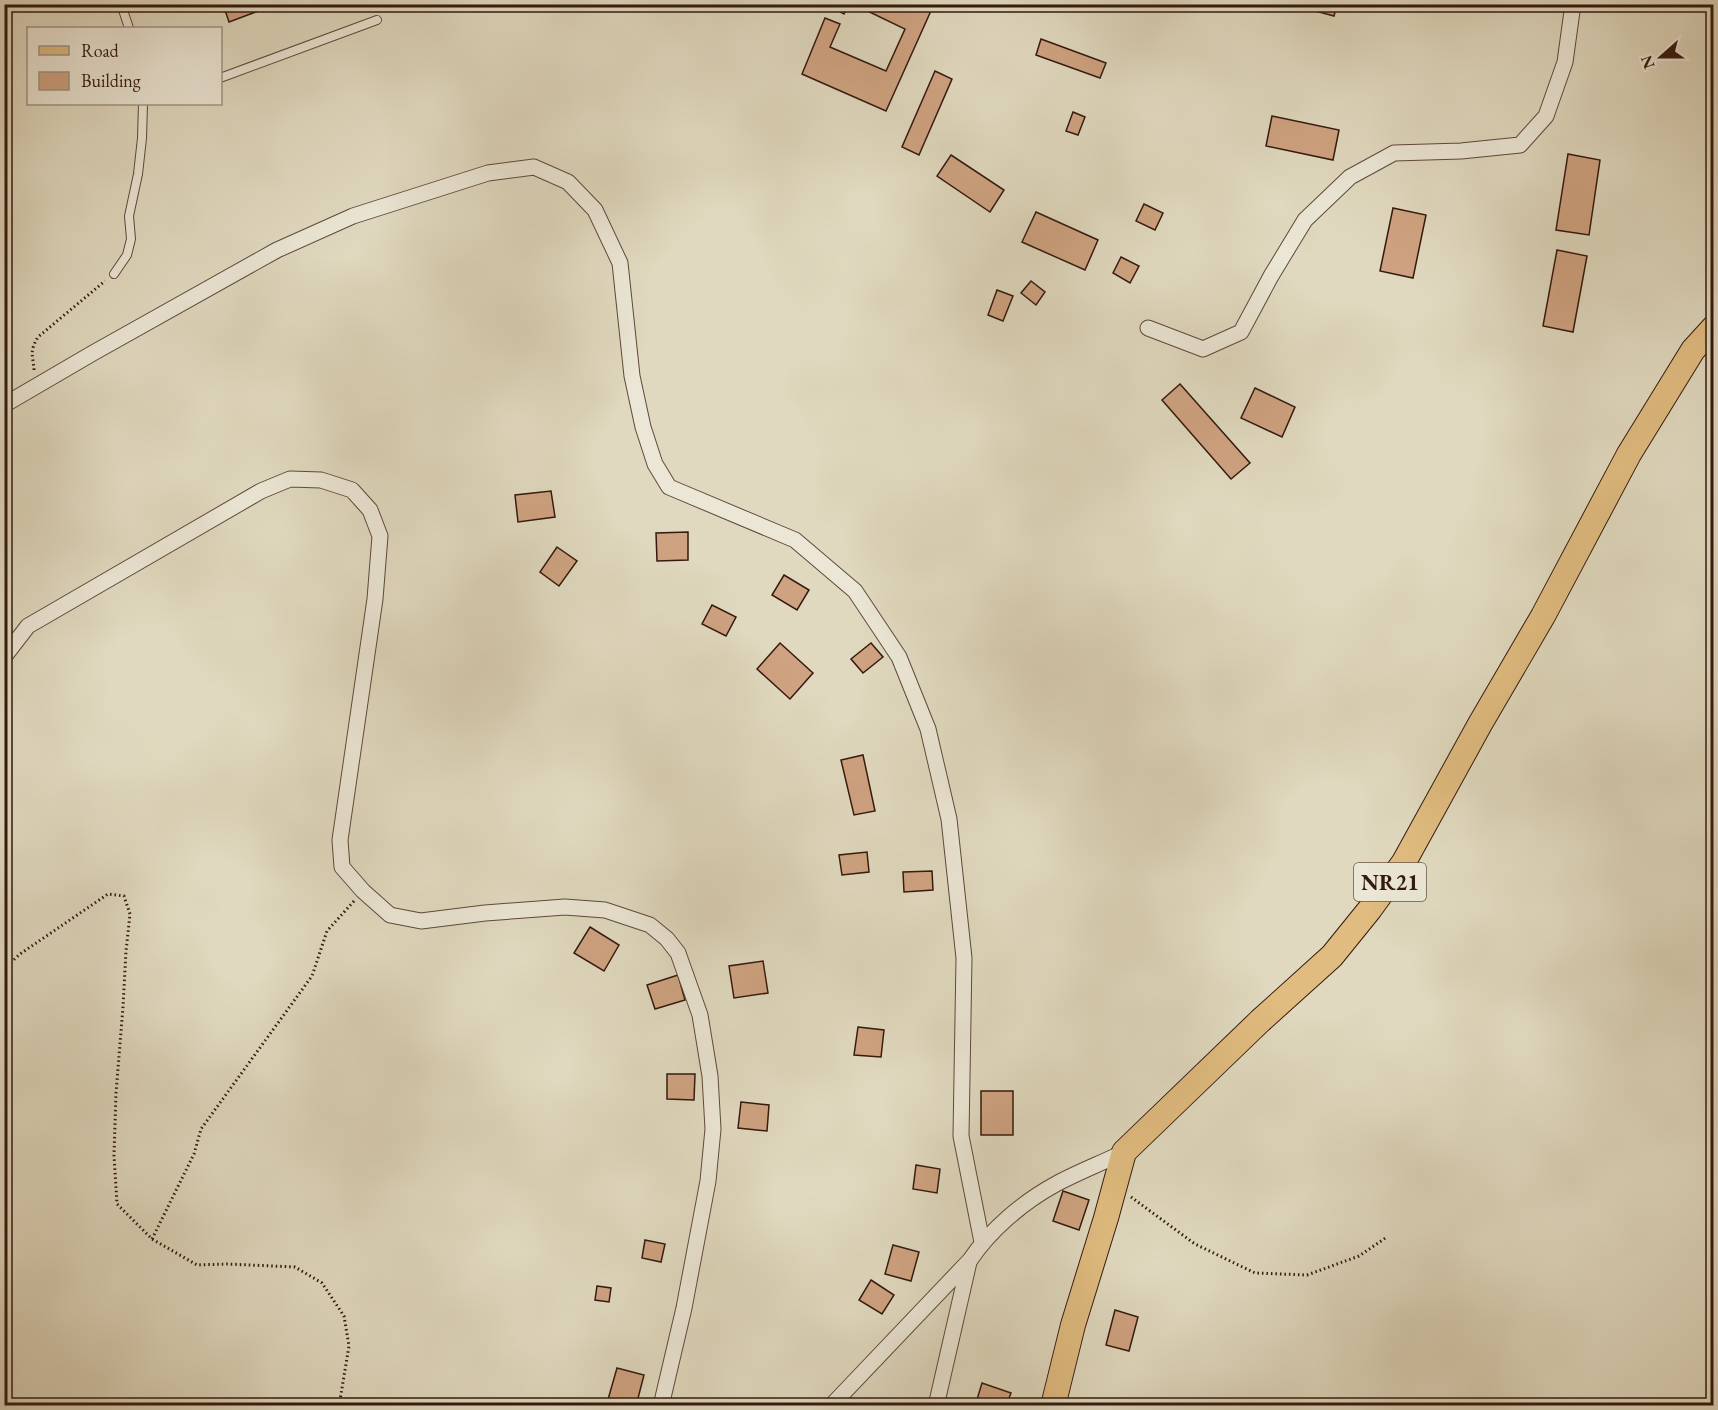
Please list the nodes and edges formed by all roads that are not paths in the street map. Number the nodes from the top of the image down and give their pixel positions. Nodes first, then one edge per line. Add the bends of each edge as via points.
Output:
1 (121, 4) edge
2 (1573, 4) edge
3 (377, 20) dead end
4 (129, 27) edge
5 (222, 77) edge
6 (143, 105) edge
7 (114, 274) road end
8 (1713, 327) edge
9 (1148, 328) dead end
10 (4, 405) edge
11 (4, 657) edge
12 (1124, 1152) junction
13 (982, 1242) junction
14 (970, 1260) junction
15 (661, 1406) edge
16 (831, 1406) edge
17 (936, 1406) edge
18 (1053, 1406) edge

1 - 4 lane
2 - 9 street via 1565,62 1546,116 1520,145 1394,153 1350,177 1305,220 1241,332 1203,349
3 - 5 lane
6 - 7 lane via 138,174 129,216 131,240 127,255
8 - 12 main road, NR21 via 1693,350 1629,454 1404,862 1332,956
10 - 13 street via 277,250 353,216 488,173 534,167 568,182 595,210 620,263 632,376 643,427 655,464 669,487 795,540 855,591 899,657 928,729 949,819 963,946 961,1137
11 - 15 street via 28,626 261,491 290,479 321,480 352,490 370,510 380,536 375,599 340,840 342,867 390,915 422,921 565,907 605,910 650,925 678,953 700,1015 710,1076 713,1129 706,1193
12 - 13 street via 1056,1184
12 - 18 main road
13 - 14 street
14 - 16 street
14 - 17 street

